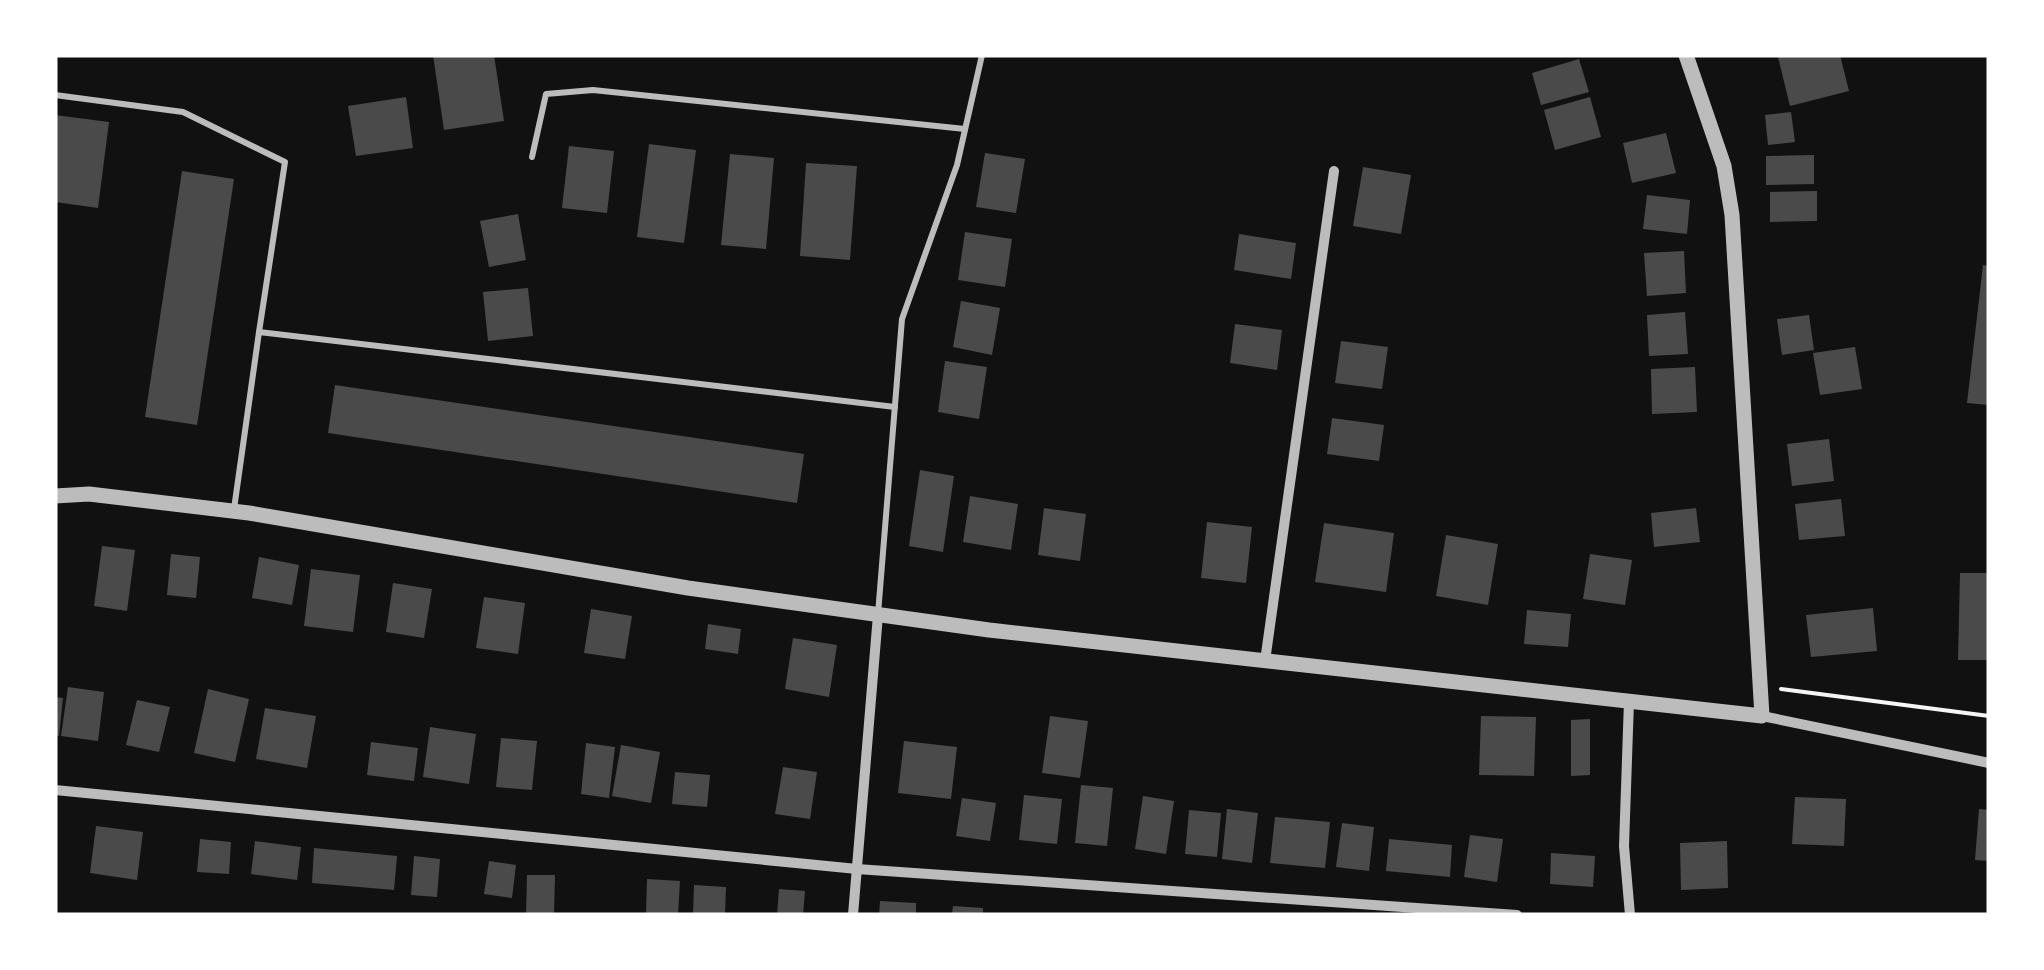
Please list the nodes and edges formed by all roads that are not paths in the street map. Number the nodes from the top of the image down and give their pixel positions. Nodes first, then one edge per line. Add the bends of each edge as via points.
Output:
1 (982, 55) edge
2 (1686, 55) edge
3 (55, 95) edge
4 (965, 128) junction
5 (532, 157) dead end
6 (1334, 171) dead end
7 (259, 332) junction
8 (895, 407) junction
9 (55, 496) edge
10 (234, 511) junction
11 (878, 615) junction
12 (1265, 661) junction
13 (1629, 701) junction
14 (1762, 716) junction
15 (1989, 763) edge
16 (55, 790) edge
17 (856, 869) junction
18 (853, 915) edge
19 (1517, 915) edge
20 (1630, 915) edge

1 - 4 lane
2 - 14 street via 1724,166 1732,215
3 - 7 lane via 183,112 285,162
4 - 5 lane via 593,90 546,94
4 - 8 lane via 902,319
6 - 12 street
7 - 8 lane
7 - 10 lane
8 - 11 lane
9 - 10 street
10 - 11 street
11 - 12 street
11 - 17 street
12 - 13 street
13 - 14 street
13 - 20 street via 1624,846
14 - 15 street
16 - 17 street
17 - 18 street
17 - 19 street

